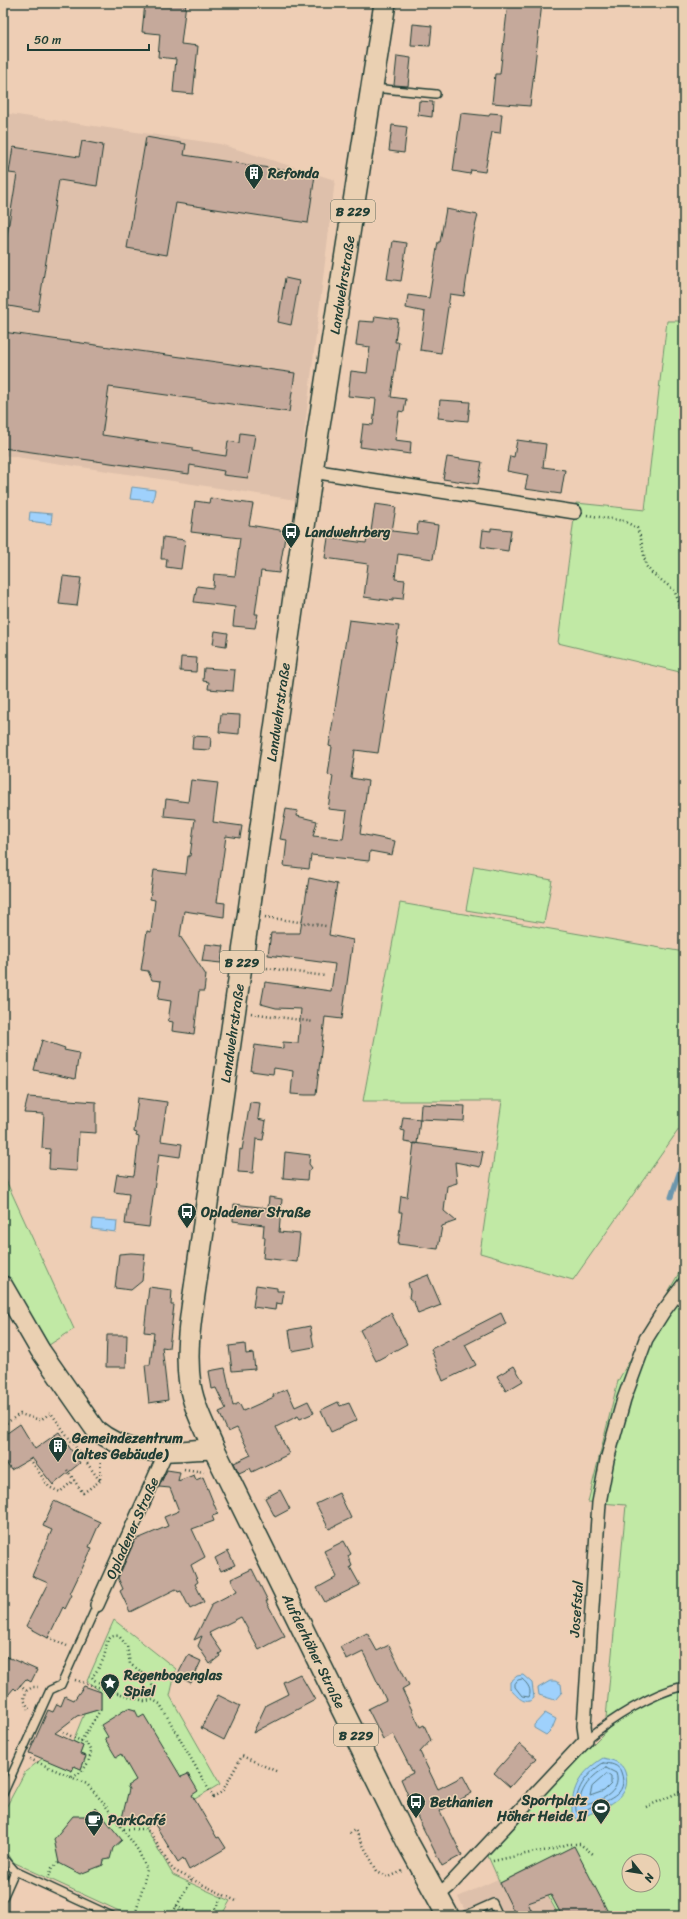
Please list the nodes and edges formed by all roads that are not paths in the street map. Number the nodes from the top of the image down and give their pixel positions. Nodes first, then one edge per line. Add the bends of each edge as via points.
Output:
1 (385, 3) edge
2 (373, 88) junction
3 (436, 94) dead end
4 (312, 471) junction
5 (575, 512) road end
6 (684, 1284) edge
7 (3, 1286) edge
8 (214, 1449) junction
9 (166, 1452) junction
10 (97, 1605) joint
11 (684, 1686) edge
12 (586, 1740) junction
13 (3, 1794) edge
14 (3, 1857) edge
15 (15, 1871) junction
16 (437, 1896) junction
17 (3, 1898) edge
18 (112, 1916) edge
19 (448, 1916) edge
20 (464, 1916) edge
21 (499, 1916) edge

1 - 2 main road, Landwehrstraße / B 229
2 - 3 lane
2 - 4 main road, Landwehrstraße / B 229
4 - 5 street
4 - 8 main road, Landwehrstraße / B 229 via 198,1266 188,1352 190,1386 197,1411
6 - 12 street, Josefstal via 646,1339 624,1399 607,1460 599,1503 584,1726
7 - 9 main road via 40,1350 95,1430 106,1439 127,1448
8 - 9 main road
8 - 16 main road, Aufderhöher Straße / B 229
9 - 10 street, Opladener Straße
10 - 13 lane via 61,1685 50,1690
11 - 12 lane via 669,1689 606,1724
12 - 16 street via 450,1886
14 - 15 lane
15 - 17 lane
15 - 18 lane
16 - 19 main road, Aufderhöher Straße / B 229
20 - 21 lane via 493,1903

